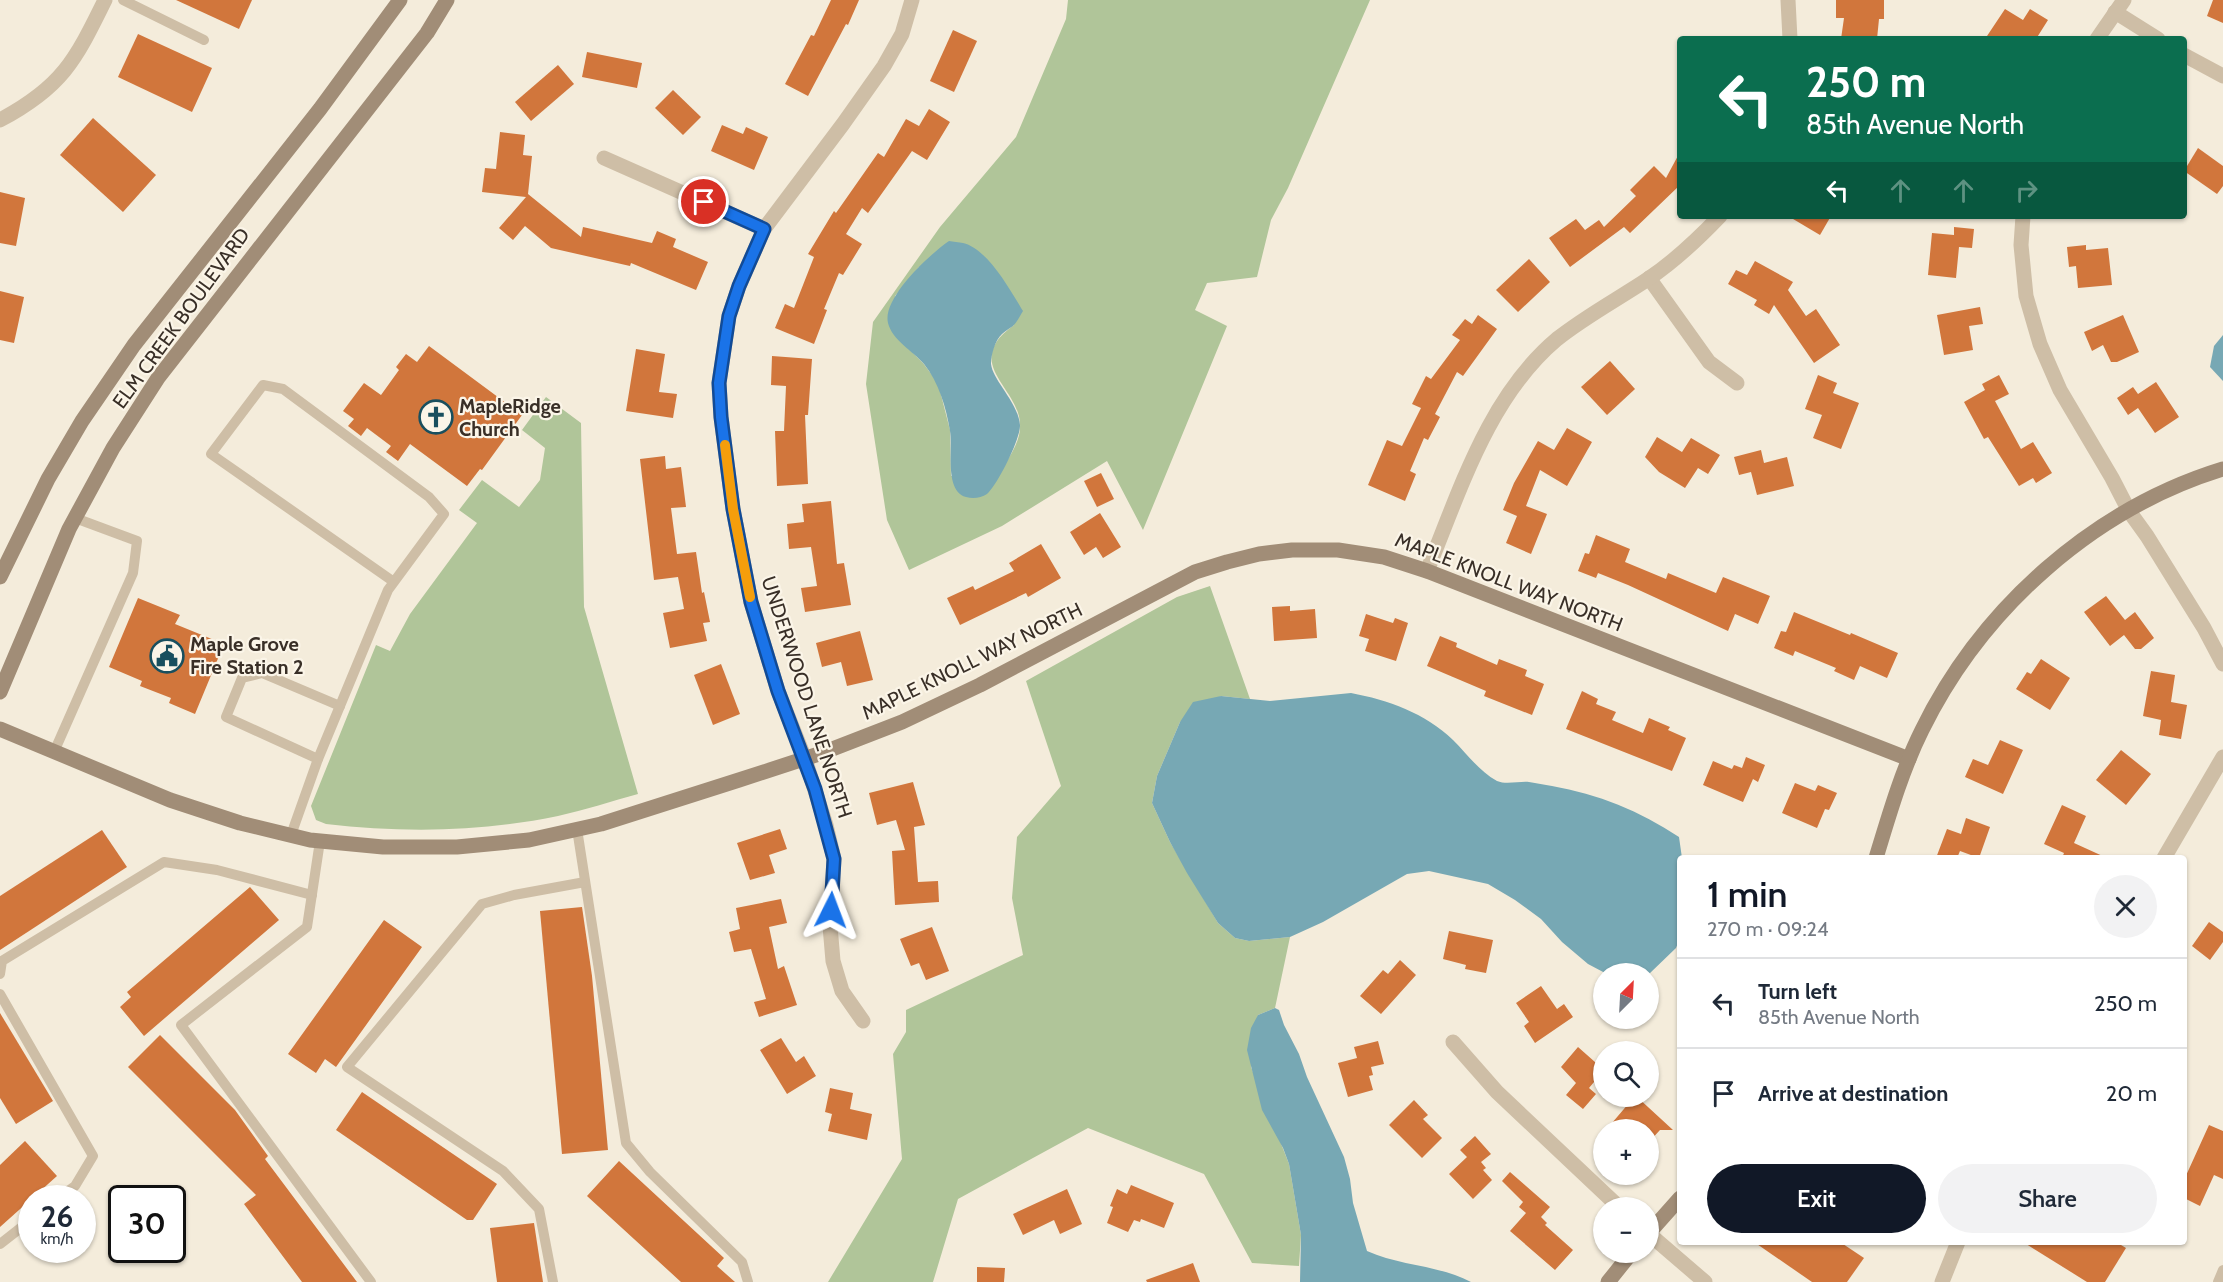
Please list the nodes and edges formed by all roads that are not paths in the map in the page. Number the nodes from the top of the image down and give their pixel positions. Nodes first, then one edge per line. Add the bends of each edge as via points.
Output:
1 (105, 0) edge
2 (123, 0) edge
3 (400, 0) edge
4 (447, 0) edge
5 (912, 0) edge
6 (1788, 0) edge
7 (2120, 6) edge
8 (1790, 36) edge
9 (2099, 36) edge
10 (2155, 36) edge
11 (204, 40) dead end
12 (2187, 57) edge
13 (2223, 76) edge
14 (0, 120) edge
15 (604, 158) dead end
16 (1717, 219) edge
17 (2023, 219) edge
18 (764, 229) junction
19 (1649, 278) junction
20 (1737, 383) dead end
21 (2223, 469) edge
22 (2129, 512) junction
23 (75, 518) junction
24 (1427, 571) junction
25 (0, 577) edge
26 (394, 582) junction
27 (2223, 664) edge
28 (0, 692) edge
29 (340, 706) junction
30 (0, 729) edge
31 (54, 752) junction
32 (2223, 757) edge
33 (318, 759) junction
34 (805, 759) junction
35 (1909, 759) junction
36 (577, 829) junction
37 (291, 835) junction
38 (320, 841) junction
39 (1877, 855) edge
40 (2166, 855) edge
41 (585, 882) junction
42 (312, 895) junction
43 (0, 974) edge
44 (0, 994) edge
45 (863, 1021) dead end
46 (1453, 1042) dead end
47 (76, 1185) edge
48 (1608, 1197) edge
49 (1677, 1201) edge
50 (1659, 1222) edge
51 (18, 1230) edge
52 (1659, 1242) edge
53 (0, 1244) edge
54 (1957, 1245) edge
55 (1623, 1263) edge
56 (2223, 1270) edge
57 (371, 1282) edge
58 (553, 1282) edge
59 (748, 1282) edge
60 (1608, 1282) edge
61 (1705, 1282) edge
62 (1942, 1282) edge
63 (2218, 1282) edge

1 - 14 street via 69,67 45,92
2 - 11 lane
3 - 25 street, ELM CREEK BOULEVARD via 313,118 134,345 48,479
4 - 23 street, ELM CREEK BOULEVARD via 427,33 158,378 113,448
5 - 18 street, UNDERWOOD LANE NORTH via 902,33 884,66
6 - 8 street
7 - 9 street
7 - 10 street
12 - 13 street
15 - 18 street
16 - 19 street
17 - 22 street via 2026,296 2040,344 2060,390
18 - 34 street, UNDERWOOD LANE NORTH via 729,316 719,383 721,417 751,602 778,691
19 - 20 street via 1709,362
19 - 24 street via 1556,340 1521,377 1493,419 1471,464
21 - 22 street via 2165,491
22 - 27 street
22 - 35 street via 2058,558 2012,601 1979,639 1944,690
23 - 28 street, ELM CREEK BOULEVARD
23 - 31 lane via 137,541 133,573
24 - 34 street, MAPLE KNOLL WAY NORTH via 1384,557 1338,550 1292,550 1227,562 1195,572 902,722
24 - 35 street, MAPLE KNOLL WAY NORTH
26 - 26 lane via 444,514 429,497 283,389 264,385 211,454
26 - 29 lane
29 - 33 lane
29 - 33 lane via 262,673 242,678 226,717
30 - 31 street, MAPLE KNOLL WAY NORTH
31 - 37 street, MAPLE KNOLL WAY NORTH via 171,800
32 - 40 street
33 - 37 lane
34 - 36 street, MAPLE KNOLL WAY NORTH
34 - 45 street, UNDERWOOD LANE NORTH via 834,859 830,926 833,961 842,991
35 - 39 street
36 - 38 street, MAPLE KNOLL WAY NORTH via 529,840 457,848
36 - 41 lane
37 - 38 street, MAPLE KNOLL WAY NORTH
38 - 42 lane
41 - 58 lane via 482,904 347,1067 503,1171 539,1209
41 - 59 lane via 626,1143 650,1172 742,1262
42 - 43 lane via 217,870 164,862 2,961
42 - 57 lane via 307,927 181,1025
44 - 47 lane via 93,1156
46 - 48 street via 1497,1092
49 - 50 street
51 - 53 lane
52 - 61 street
54 - 62 street
55 - 60 street
56 - 63 lane

